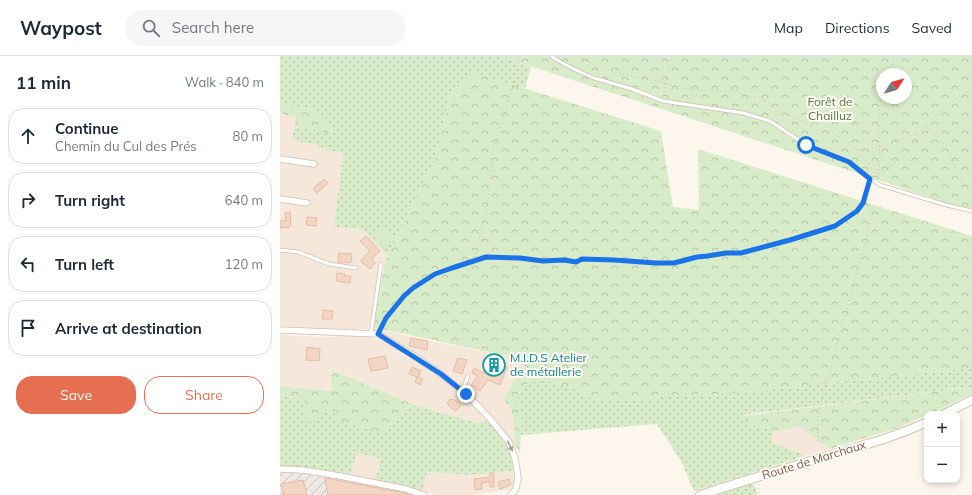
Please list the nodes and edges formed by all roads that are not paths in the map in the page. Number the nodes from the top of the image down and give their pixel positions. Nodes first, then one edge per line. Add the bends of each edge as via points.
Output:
1 (552, 56) edge
2 (280, 159) edge
3 (314, 164) dead end
4 (280, 199) edge
5 (308, 204) dead end
6 (972, 211) edge
7 (280, 250) edge
8 (381, 264) dead end
9 (356, 268) dead end
10 (280, 330) edge
11 (371, 333) junction
12 (468, 376) dead end
13 (462, 391) junction
14 (972, 400) edge
15 (950, 411) edge
16 (924, 423) edge
17 (280, 469) edge
18 (424, 495) edge
19 (512, 495) edge
20 (700, 495) edge

1 - 6 lane via 594,78 663,101 743,113 770,121 806,145 849,162 880,185
2 - 3 street
4 - 5 street
7 - 9 lane via 298,252 329,264
8 - 11 lane
10 - 11 street
11 - 13 street via 378,334 427,364
12 - 13 lane
13 -> 19 street via 509,442 518,478
14 - 15 main road
16 - 20 main road, Route de Marchaux via 884,439
17 - 18 street via 353,478

